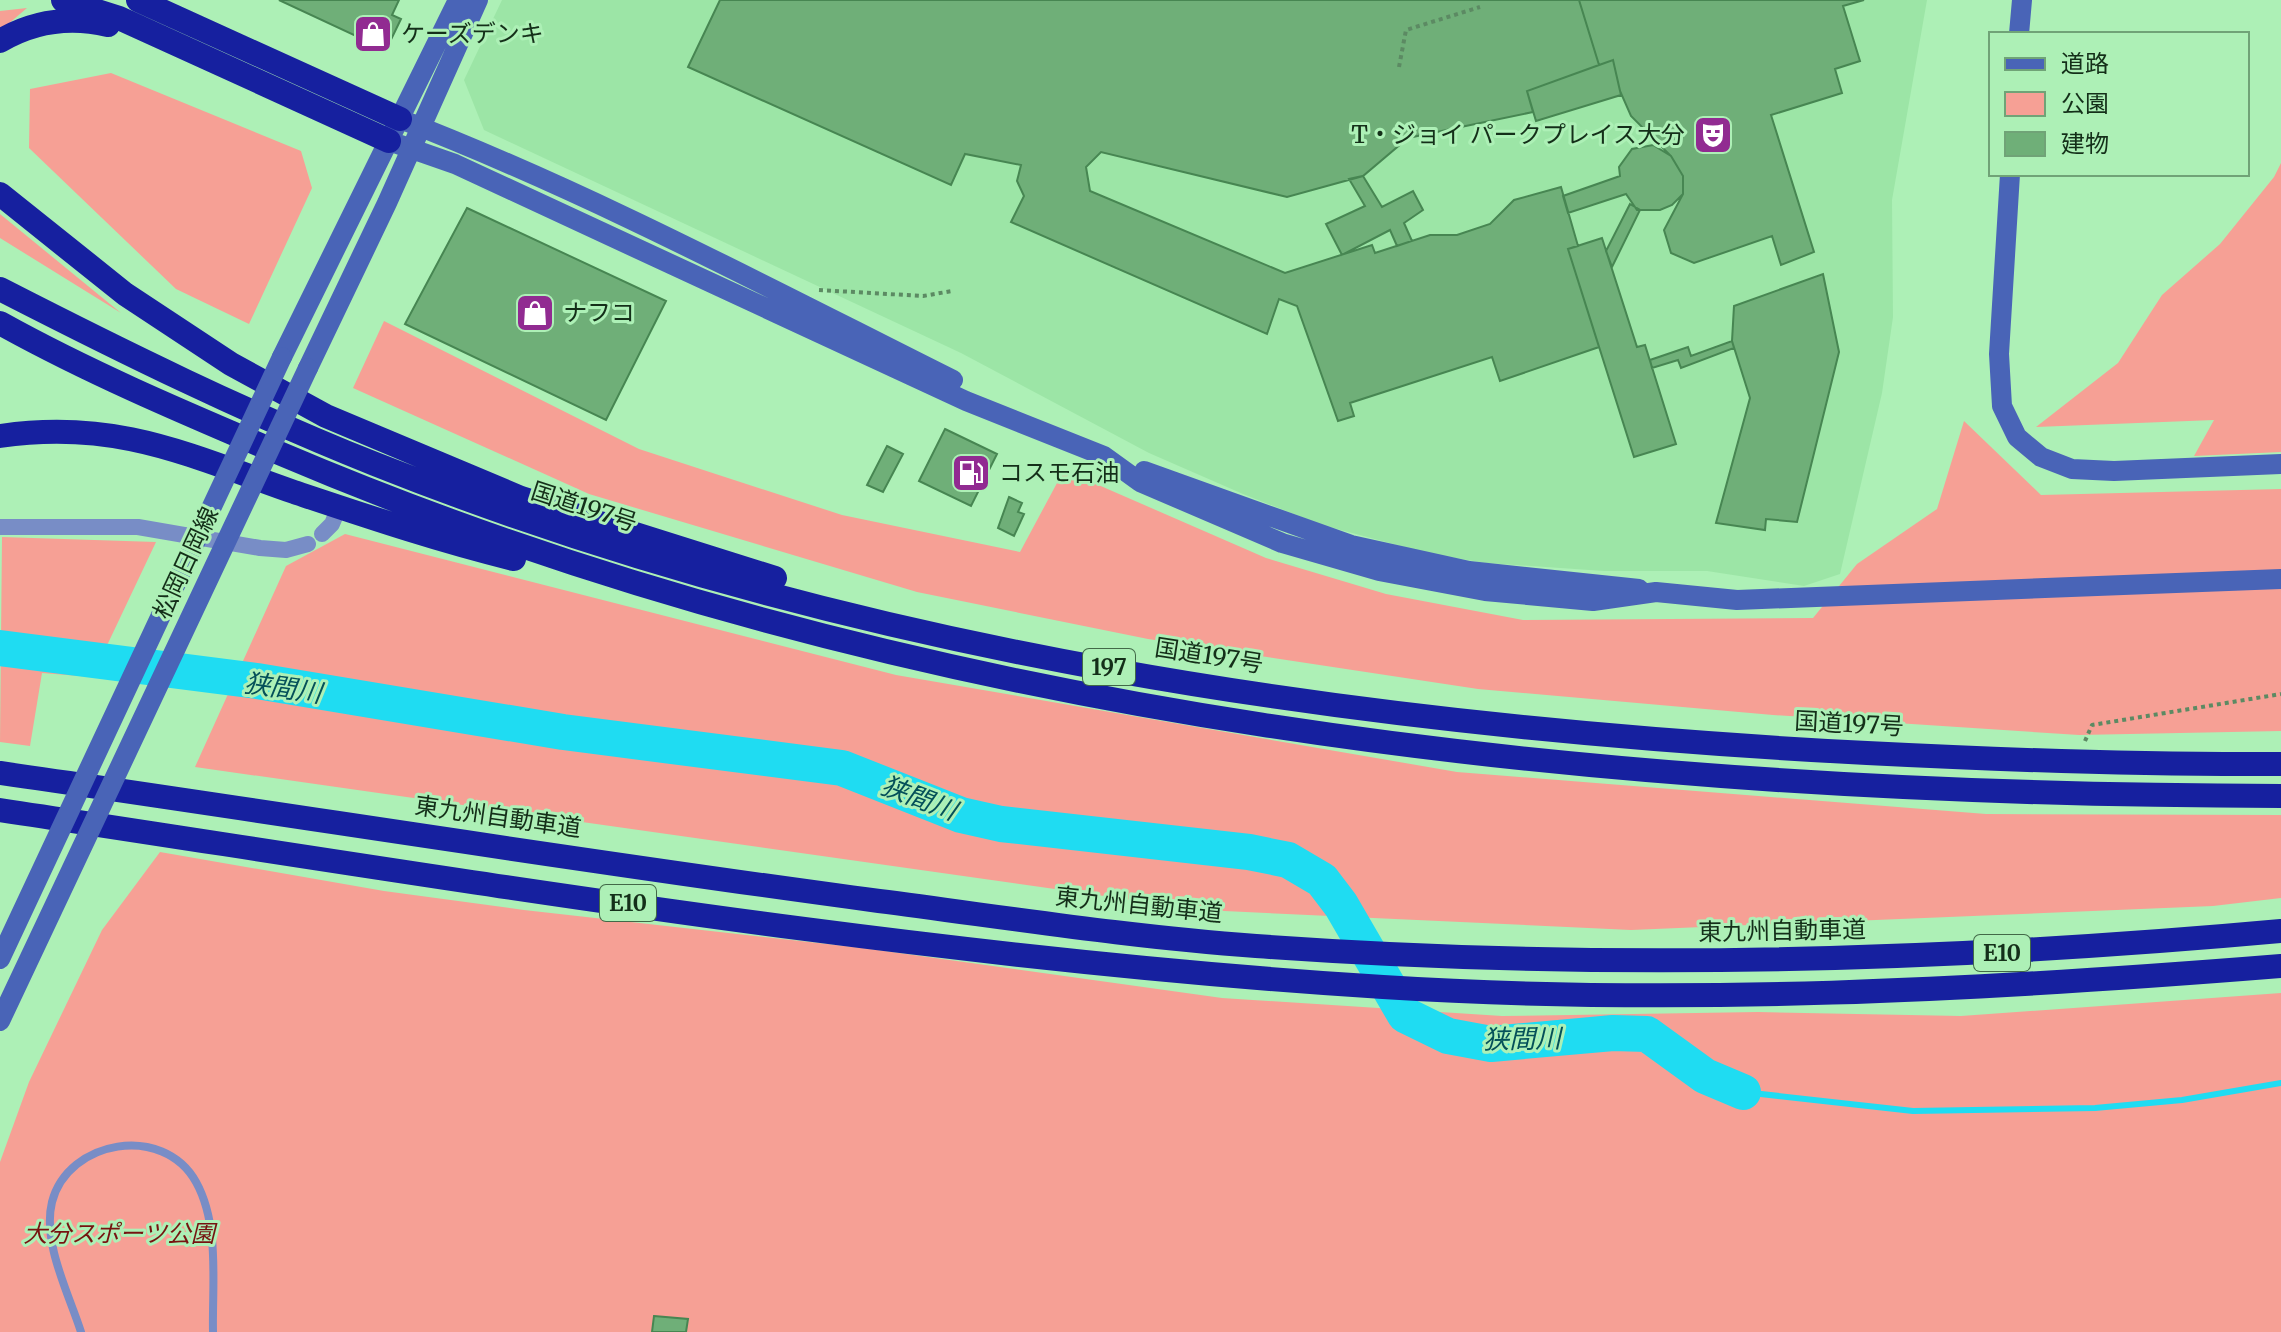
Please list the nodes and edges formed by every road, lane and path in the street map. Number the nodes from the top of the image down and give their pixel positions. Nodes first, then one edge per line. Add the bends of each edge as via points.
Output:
1 (63, 0) edge
2 (138, 0) edge
3 (458, 0) edge
4 (478, 0) edge
5 (2022, 0) edge
6 (1480, 7) dead end
7 (2019, 32) edge
8 (0, 41) edge
9 (194, 53) junction
10 (1399, 67) dead end
11 (409, 123) junction
12 (399, 145) junction
13 (2010, 176) edge
14 (0, 194) edge
15 (0, 289) edge
16 (810, 289) dead end
17 (952, 291) dead end
18 (0, 323) edge
19 (0, 436) edge
20 (1104, 456) junction
21 (2281, 464) edge
22 (339, 507) junction
23 (0, 527) edge
24 (322, 534) dead end
25 (308, 544) dead end
26 (2281, 579) edge
27 (618, 580) junction
28 (905, 628) junction
29 (2281, 694) edge
30 (2085, 741) dead end
31 (2281, 764) edge
32 (0, 773) edge
33 (2281, 796) edge
34 (0, 810) edge
35 (0, 823) edge
36 (160, 834) junction
37 (2281, 931) edge
38 (0, 959) edge
39 (2281, 966) edge
40 (0, 1021) edge
41 (81, 1332) edge
42 (213, 1332) edge

1 - 9 highway via 119,18
2 - 11 highway
3 - 11 street
4 - 11 street
5 - 7 street
6 - 10 path via 1406,30
8 - 9 highway via 35,24 74,20 122,28
9 - 12 highway
11 - 12 street, 松岡日岡線
11 - 20 street via 736,272
12 - 20 street via 484,177 966,401
12 - 38 street, 松岡日岡線, bridge via 282,357
12 - 40 street, 松岡日岡線, bridge via 308,368
13 - 21 street via 1999,354 2002,406 2017,437 2041,457 2072,469
14 - 28 highway via 125,294 231,364 326,416 521,498 807,588
15 - 28 highway, 国道197号 / 197 via 165,373 377,465 640,555
16 - 17 path via 923,296
18 - 27 highway, 197 via 202,421 351,484
19 - 22 highway via 91,431 131,437
20 - 26 street via 1351,545 1469,571 1656,592 1721,587 1859,595
22 - 24 street
22 - 27 highway via 475,549
23 - 25 street via 138,527 260,548 286,550
27 - 33 highway, 197 via 883,652 1061,690 1439,747 1717,777 1951,791
28 - 31 highway, 国道197号 / 197 via 1211,685 1521,728 1908,755 2155,765
29 - 30 path via 2092,725
32 - 37 highway, 東九州自動車道 / E10 via 753,884 1254,946 1511,960 1723,960 1961,956
34 - 36 highway, E10
35 - 36 highway
36 - 39 highway, E10 via 848,936 1259,977 1454,990 1729,993 2093,981
41 - 42 lane via 53,1245 52,1204 59,1185 81,1160 108,1148 135,1145 177,1161 195,1180 205,1203

